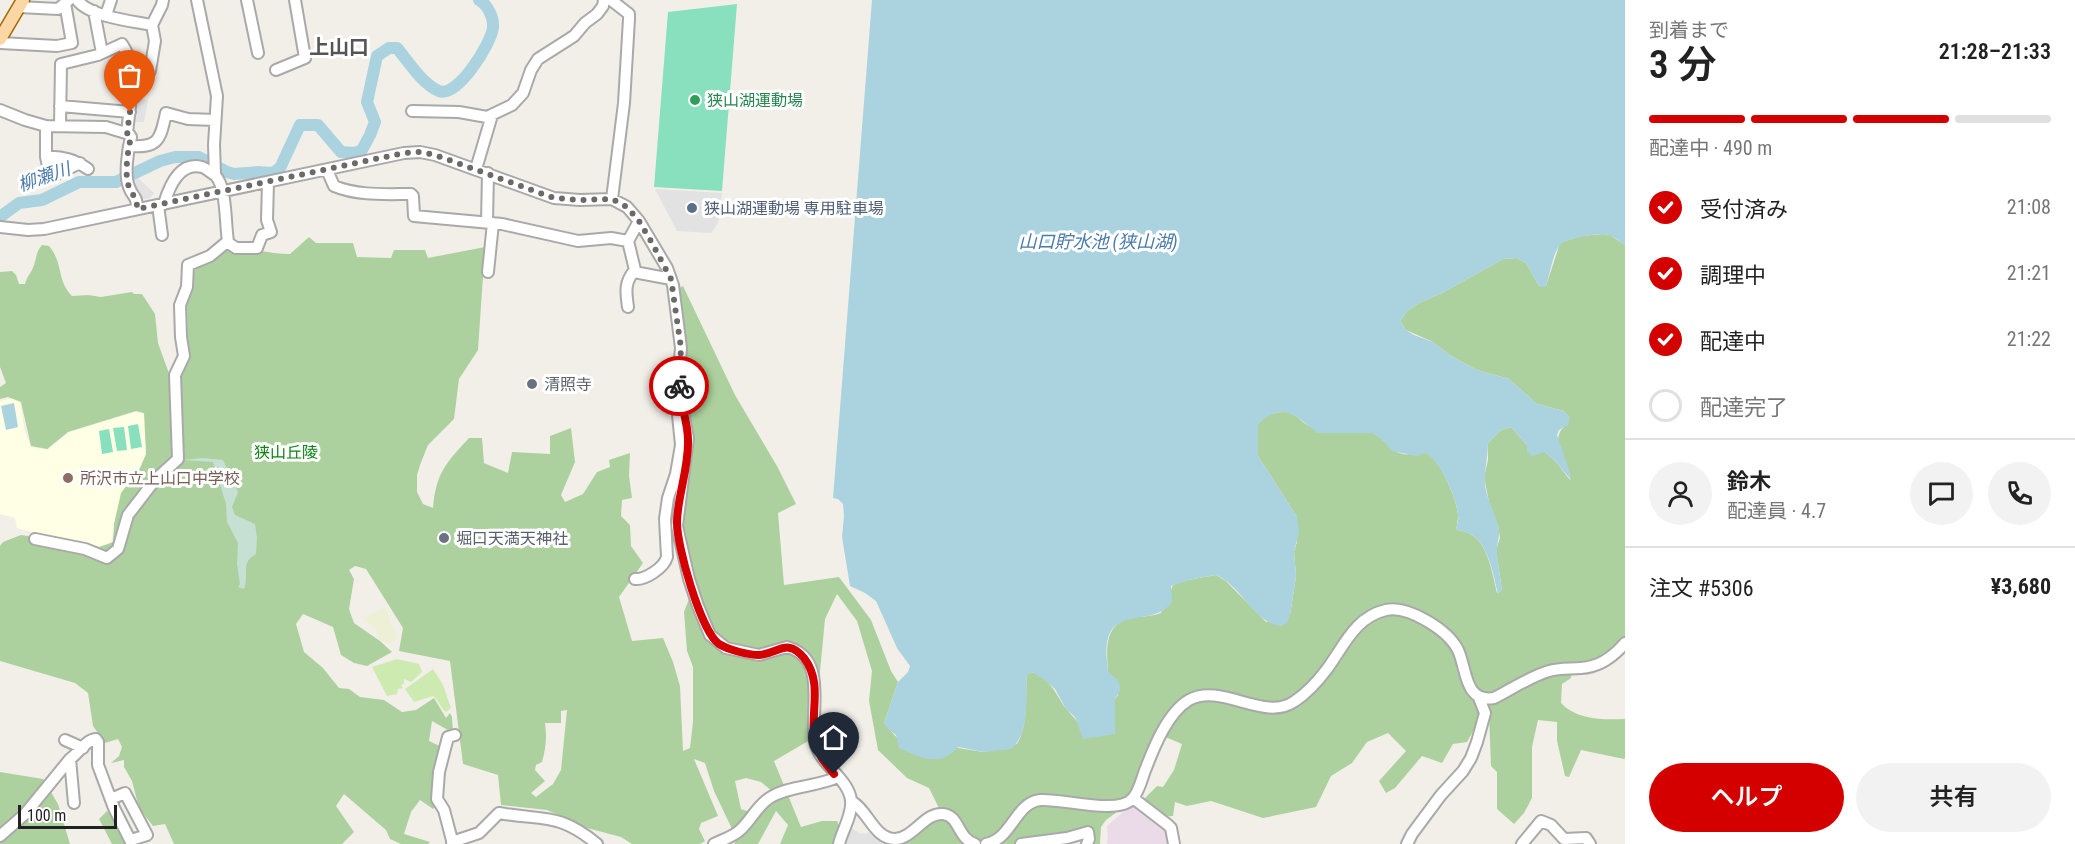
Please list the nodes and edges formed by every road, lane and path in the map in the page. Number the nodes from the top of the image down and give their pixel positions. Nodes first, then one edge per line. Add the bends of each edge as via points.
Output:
1 (77, 0) edge
2 (111, 0) edge
3 (163, 0) edge
4 (197, 0) edge
5 (247, 0) edge
6 (295, 0) edge
7 (604, 0) edge
8 (610, 0) edge
9 (67, 2) edge
10 (21, 3) edge
11 (94, 11) junction
12 (106, 15) junction
13 (152, 25) junction
14 (0, 41) edge
15 (102, 53) junction
16 (258, 53) dead end
17 (129, 68) junction
18 (276, 70) dead end
19 (60, 106) junction
20 (0, 110) edge
21 (412, 111) dead end
22 (130, 112) junction
23 (492, 115) junction
24 (215, 120) junction
25 (60, 125) junction
26 (46, 126) junction
27 (127, 133) junction
28 (129, 146) junction
29 (46, 157) junction
30 (476, 169) junction
31 (215, 170) junction
32 (327, 170) junction
33 (488, 174) junction
34 (268, 182) junction
35 (222, 192) junction
36 (612, 199) junction
37 (161, 204) junction
38 (137, 209) junction
39 (639, 221) junction
40 (490, 223) junction
41 (0, 227) edge
42 (162, 235) dead end
43 (628, 241) junction
44 (227, 242) junction
45 (488, 272) dead end
46 (633, 272) junction
47 (671, 279) junction
48 (628, 307) dead end
49 (681, 402) junction
50 (35, 539) dead end
51 (635, 579) dead end
52 (1625, 643) edge
53 (1479, 698) junction
54 (455, 735) dead end
55 (65, 740) dead end
56 (83, 748) junction
57 (70, 759) junction
58 (838, 777) junction
59 (1134, 798) junction
60 (111, 799) junction
61 (851, 801) junction
62 (74, 803) dead end
63 (0, 836) edge
64 (963, 840) edge
65 (131, 842) edge
66 (453, 843) edge
67 (597, 844) edge
68 (714, 844) edge
69 (838, 844) edge
70 (975, 844) edge
71 (986, 844) edge
72 (1021, 844) edge
73 (1087, 844) edge
74 (1173, 844) edge
75 (1407, 844) edge
76 (1522, 844) edge
77 (1590, 844) edge

1 - 11 street
2 - 12 street
3 - 13 street
4 - 24 street via 217,96
5 - 16 street
6 - 18 street via 305,58
7 - 23 street via 597,14 574,36 538,59 523,93 512,105
8 - 36 street via 630,19
9 - 10 street via 58,9
9 - 14 street via 72,43 57,46
10 - 14 main road
11 - 12 street
11 - 15 street
12 - 13 street
13 - 17 street via 156,41 150,71
15 - 17 street via 122,44
15 - 19 street via 61,64
17 - 22 street
19 - 22 street
19 - 25 street
20 - 26 street
21 - 23 street
22 - 27 street
23 - 30 street
24 - 28 street via 166,113 155,142 147,147
24 - 31 street
25 - 26 street
25 - 27 street via 106,127
26 - 29 street
27 - 28 street via 131,137
28 - 38 street via 128,179
29 - 29 street via 59,156 84,166 53,176
30 - 32 street via 420,152
30 - 33 street
31 - 35 street
31 - 37 street via 201,167 180,172
32 - 34 street
32 - 40 street via 334,186 341,189 411,194 414,216
33 - 36 street via 554,198
33 - 40 street
34 - 35 street
34 - 44 street via 267,220 271,232 262,235 257,248 236,248
35 - 37 street
35 - 44 street
36 - 39 street via 627,207
37 - 38 street
37 - 42 street
38 - 41 street via 36,230
39 - 43 street
39 - 47 street
40 - 43 street via 578,241
40 - 45 street
43 - 46 street
44 - 50 street via 210,256 188,265 187,287 180,305 184,356 175,375 178,459 155,480 128,516 118,549 108,558
46 - 47 street
46 - 48 street via 626,287
47 - 49 street via 681,348
49 - 51 street via 680,454 665,519 666,562
49 - 58 street via 688,444 677,526 688,579 707,630 726,648 759,655 787,647 802,656 815,686 815,743
52 - 53 street via 1598,664 1549,671 1494,698
53 - 59 street via 1472,692 1458,650 1450,640 1402,609 1377,612 1360,623 1318,681 1286,706 1264,707 1213,696 1182,706 1154,747
53 - 75 street via 1485,713 1471,758
54 - 66 street via 448,737 437,799
55 - 56 street
56 - 57 street
56 - 60 street via 92,740 98,742 98,765
57 - 62 street
57 - 63 street via 25,814
58 - 61 street
58 - 68 street via 773,796 738,832
59 - 71 street via 1118,805 1031,802 1005,834
59 - 74 street via 1171,828
60 - 65 street
60 - 65 street via 125,794 147,835
61 - 64 street via 888,838 905,837 940,814 951,817
61 - 69 street
64 - 70 street
66 - 67 street via 479,833 499,813 555,820 575,827
72 - 73 street via 1088,832
76 - 77 street via 1540,821 1551,825 1564,839 1586,838

